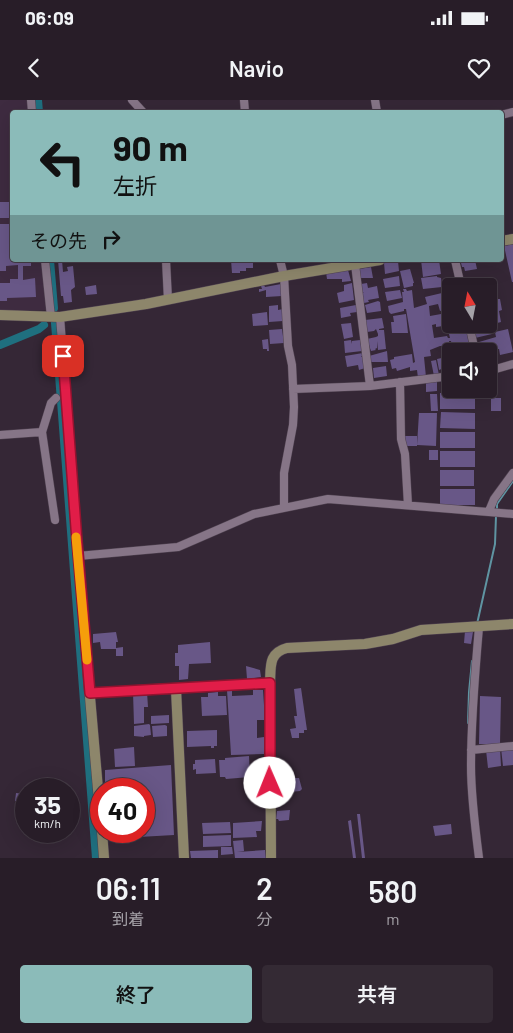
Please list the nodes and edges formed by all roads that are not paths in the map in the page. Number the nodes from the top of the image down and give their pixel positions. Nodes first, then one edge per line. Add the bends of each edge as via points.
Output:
1 (132, 100) edge
2 (141, 110) edge
3 (45, 262) edge
4 (166, 262) edge
5 (280, 262) edge
6 (367, 262) edge
7 (455, 262) edge
8 (354, 264) junction
9 (284, 276) junction
10 (459, 278) edge
11 (168, 300) junction
12 (0, 315) edge
13 (56, 317) junction
14 (513, 364) edge
15 (497, 368) edge
16 (442, 377) edge
17 (400, 382) junction
18 (370, 386) junction
19 (293, 389) junction
20 (56, 398) dead end
21 (42, 432) junction
22 (0, 435) edge
23 (513, 474) edge
24 (408, 505) junction
25 (284, 507) junction
26 (489, 511) junction
27 (513, 514) edge
28 (55, 520) dead end
29 (78, 556) junction
30 (513, 624) edge
31 (479, 627) junction
32 (88, 674) joint
33 (270, 683) junction
34 (176, 689) junction
35 (90, 693) junction
36 (513, 746) edge
37 (471, 750) junction
38 (97, 778) edge
39 (103, 843) edge
40 (104, 858) edge
41 (184, 858) edge
42 (270, 858) edge
43 (480, 858) edge

1 - 2 street
3 - 13 street
4 - 11 street
5 - 9 street
6 - 8 street
7 - 10 street
8 - 9 street
8 - 18 street
9 - 11 street
9 - 19 street
11 - 13 street
12 - 13 street
13 - 29 street
14 - 15 street
16 - 17 street
17 - 18 street
17 - 24 street via 401,439 406,454
18 - 19 street
19 - 25 street via 293,425 284,474
20 - 21 street via 51,403
21 - 22 street
21 - 28 street
23 - 26 street
24 - 25 street via 328,498
24 - 26 street
25 - 29 street via 254,514 178,547
26 - 27 street
29 - 32 street
30 - 31 street
31 - 33 street via 421,630 365,644 286,648 274,655
31 - 37 street
32 - 35 street
33 - 34 street
33 - 42 street
34 - 35 street
34 - 41 street
35 - 38 street
36 - 37 street
37 - 43 street
39 - 40 street

